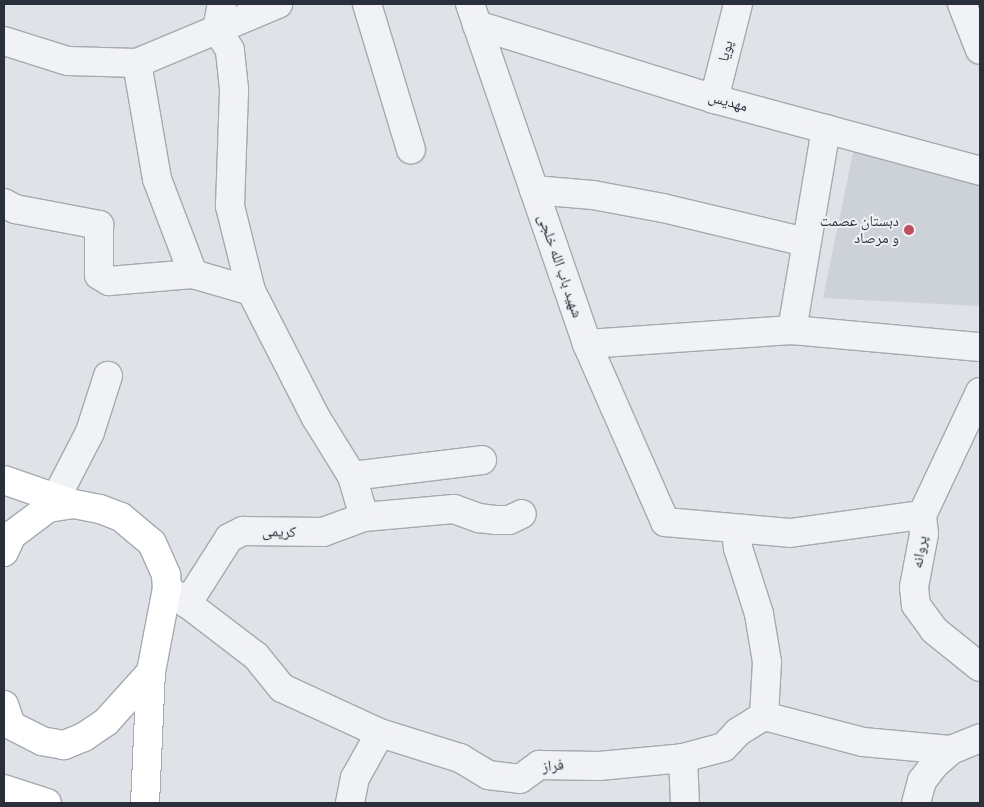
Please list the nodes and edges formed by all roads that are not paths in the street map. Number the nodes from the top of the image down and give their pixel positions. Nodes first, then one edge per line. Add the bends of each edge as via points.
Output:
1 (278, 4) edge
2 (367, 4) edge
3 (738, 4) edge
4 (962, 4) edge
5 (474, 15) edge
6 (220, 16) edge
7 (4, 41) edge
8 (980, 50) edge
9 (137, 63) junction
10 (714, 99) junction
11 (826, 129) junction
12 (411, 150) dead end
13 (980, 171) edge
14 (534, 190) junction
15 (4, 203) edge
16 (806, 242) junction
17 (193, 274) junction
18 (251, 291) junction
19 (792, 330) junction
20 (586, 344) junction
21 (980, 347) edge
22 (108, 376) dead end
23 (980, 392) edge
24 (482, 460) dead end
25 (352, 476) junction
26 (4, 480) edge
27 (65, 501) junction
28 (522, 514) dead end
29 (922, 515) junction
30 (364, 517) junction
31 (736, 530) junction
32 (4, 552) edge
33 (177, 596) junction
34 (980, 667) edge
35 (151, 672) junction
36 (4, 705) edge
37 (764, 716) junction
38 (380, 733) junction
39 (980, 738) edge
40 (951, 750) junction
41 (683, 758) junction
42 (4, 790) edge
43 (47, 803) edge
44 (145, 803) edge
45 (350, 803) edge
46 (685, 803) edge
47 (916, 803) edge

1 - 6 street
2 - 12 street
3 - 10 street, پویا
4 - 8 street
5 - 10 street, مهدیس
5 - 14 street, شهید باب الله خلجی
6 - 9 street
6 - 18 street via 230,50 234,88 230,206
7 - 9 street via 68,61
9 - 17 street via 158,178
10 - 11 street, مهدیس
11 - 13 street, مهدیس
11 - 16 street
14 - 16 street via 593,195
14 - 20 street, شهید باب الله خلجی
15 - 17 street via 15,209 99,225 99,275 109,281
16 - 19 street
17 - 18 street
18 - 25 street via 316,418
19 - 20 street
19 - 21 street
20 - 31 street, شهید باب الله خلجی via 665,522
22 - 27 street
23 - 29 street, پروانه
24 - 25 street
25 - 30 street
26 - 27 main road
27 - 32 main road via 35,515 12,535
27 - 33 main road via 121,517 152,543
28 - 30 street, کریمی via 509,520 495,520 454,508
29 - 31 street via 790,534
29 - 34 street, پروانه via 924,534 914,587 916,605 934,630
30 - 33 street, کریمی via 323,532 244,532 229,538
31 - 37 street via 738,548 759,614 767,662
33 - 35 main road
33 - 38 street, فراز via 256,656 282,688
35 - 36 main road via 106,722 84,737 64,745 42,741 11,725
35 - 44 main road
37 - 40 street via 863,742
37 - 41 street, فراز via 738,732 724,747
38 - 41 street, فراز via 460,758 488,774 520,779 539,765 599,766
38 - 45 street via 355,778
39 - 40 street
40 - 47 street via 922,781
41 - 46 street
42 - 43 main road

